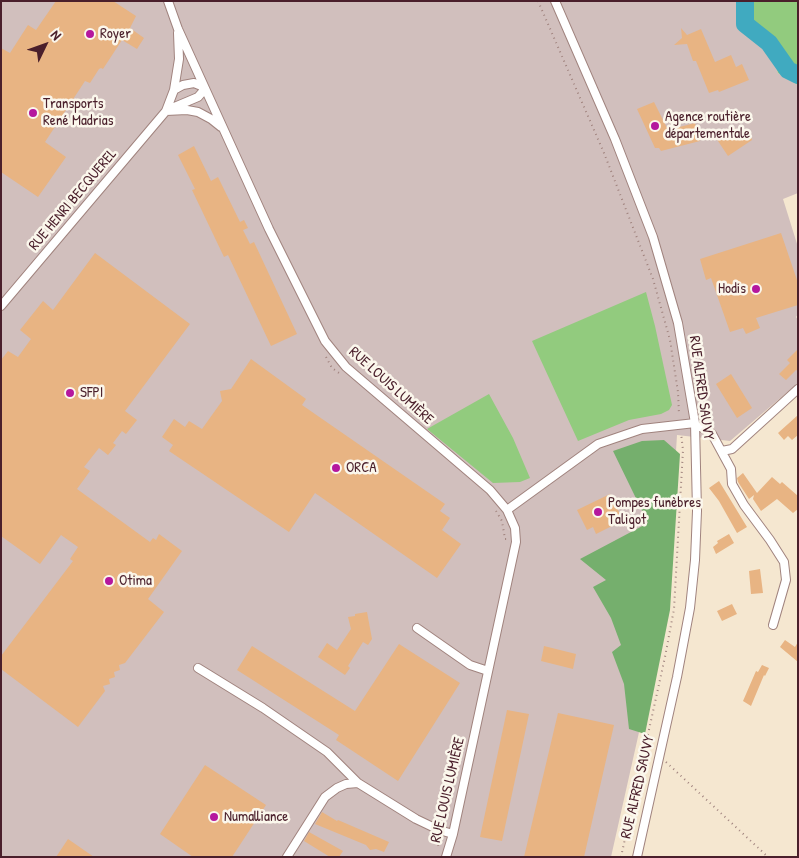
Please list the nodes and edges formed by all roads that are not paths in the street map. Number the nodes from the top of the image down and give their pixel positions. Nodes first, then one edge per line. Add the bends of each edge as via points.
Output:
1 (168, 1) edge
2 (555, 1) edge
3 (178, 29) junction
4 (205, 88) junction
5 (174, 90) junction
6 (166, 111) junction
7 (223, 128) junction
8 (1, 306) edge
9 (798, 389) edge
10 (695, 424) junction
11 (722, 451) junction
12 (507, 510) junction
13 (773, 626) dead end
14 (417, 628) dead end
15 (198, 668) dead end
16 (488, 671) junction
17 (358, 783) junction
18 (453, 834) junction
19 (444, 854) edge
20 (287, 857) edge
21 (637, 857) edge

1 - 3 street, RUE LOUIS LUMIÈRE
2 - 10 street, RUE ALFRED SAUVY via 615,139 653,238 678,323
3 - 4 street, RUE LOUIS LUMIÈRE
3 - 5 street, RUE HENRI BECQUEREL via 179,59
4 - 5 street via 194,83
4 - 6 street, RUE HENRI BECQUEREL via 198,97
4 - 7 street, RUE LOUIS LUMIÈRE
5 - 6 street, RUE HENRI BECQUEREL
6 - 7 street via 198,112
6 - 8 street, RUE HENRI BECQUEREL
7 - 12 street, RUE LOUIS LUMIÈRE via 325,341 346,367 490,490
9 - 11 street via 732,449
10 - 11 street via 712,434
10 - 12 street via 642,428 598,444
10 - 21 street, RUE ALFRED SAUVY via 697,511 691,599
11 - 13 street via 731,469 732,484 784,562 786,580
12 - 16 street, RUE LOUIS LUMIÈRE via 516,539
14 - 16 street via 470,665
15 - 17 street via 327,752
16 - 18 street, RUE LOUIS LUMIÈRE
17 - 18 street via 416,819
17 - 20 street via 346,784 325,797
18 - 19 street, RUE LOUIS LUMIÈRE

